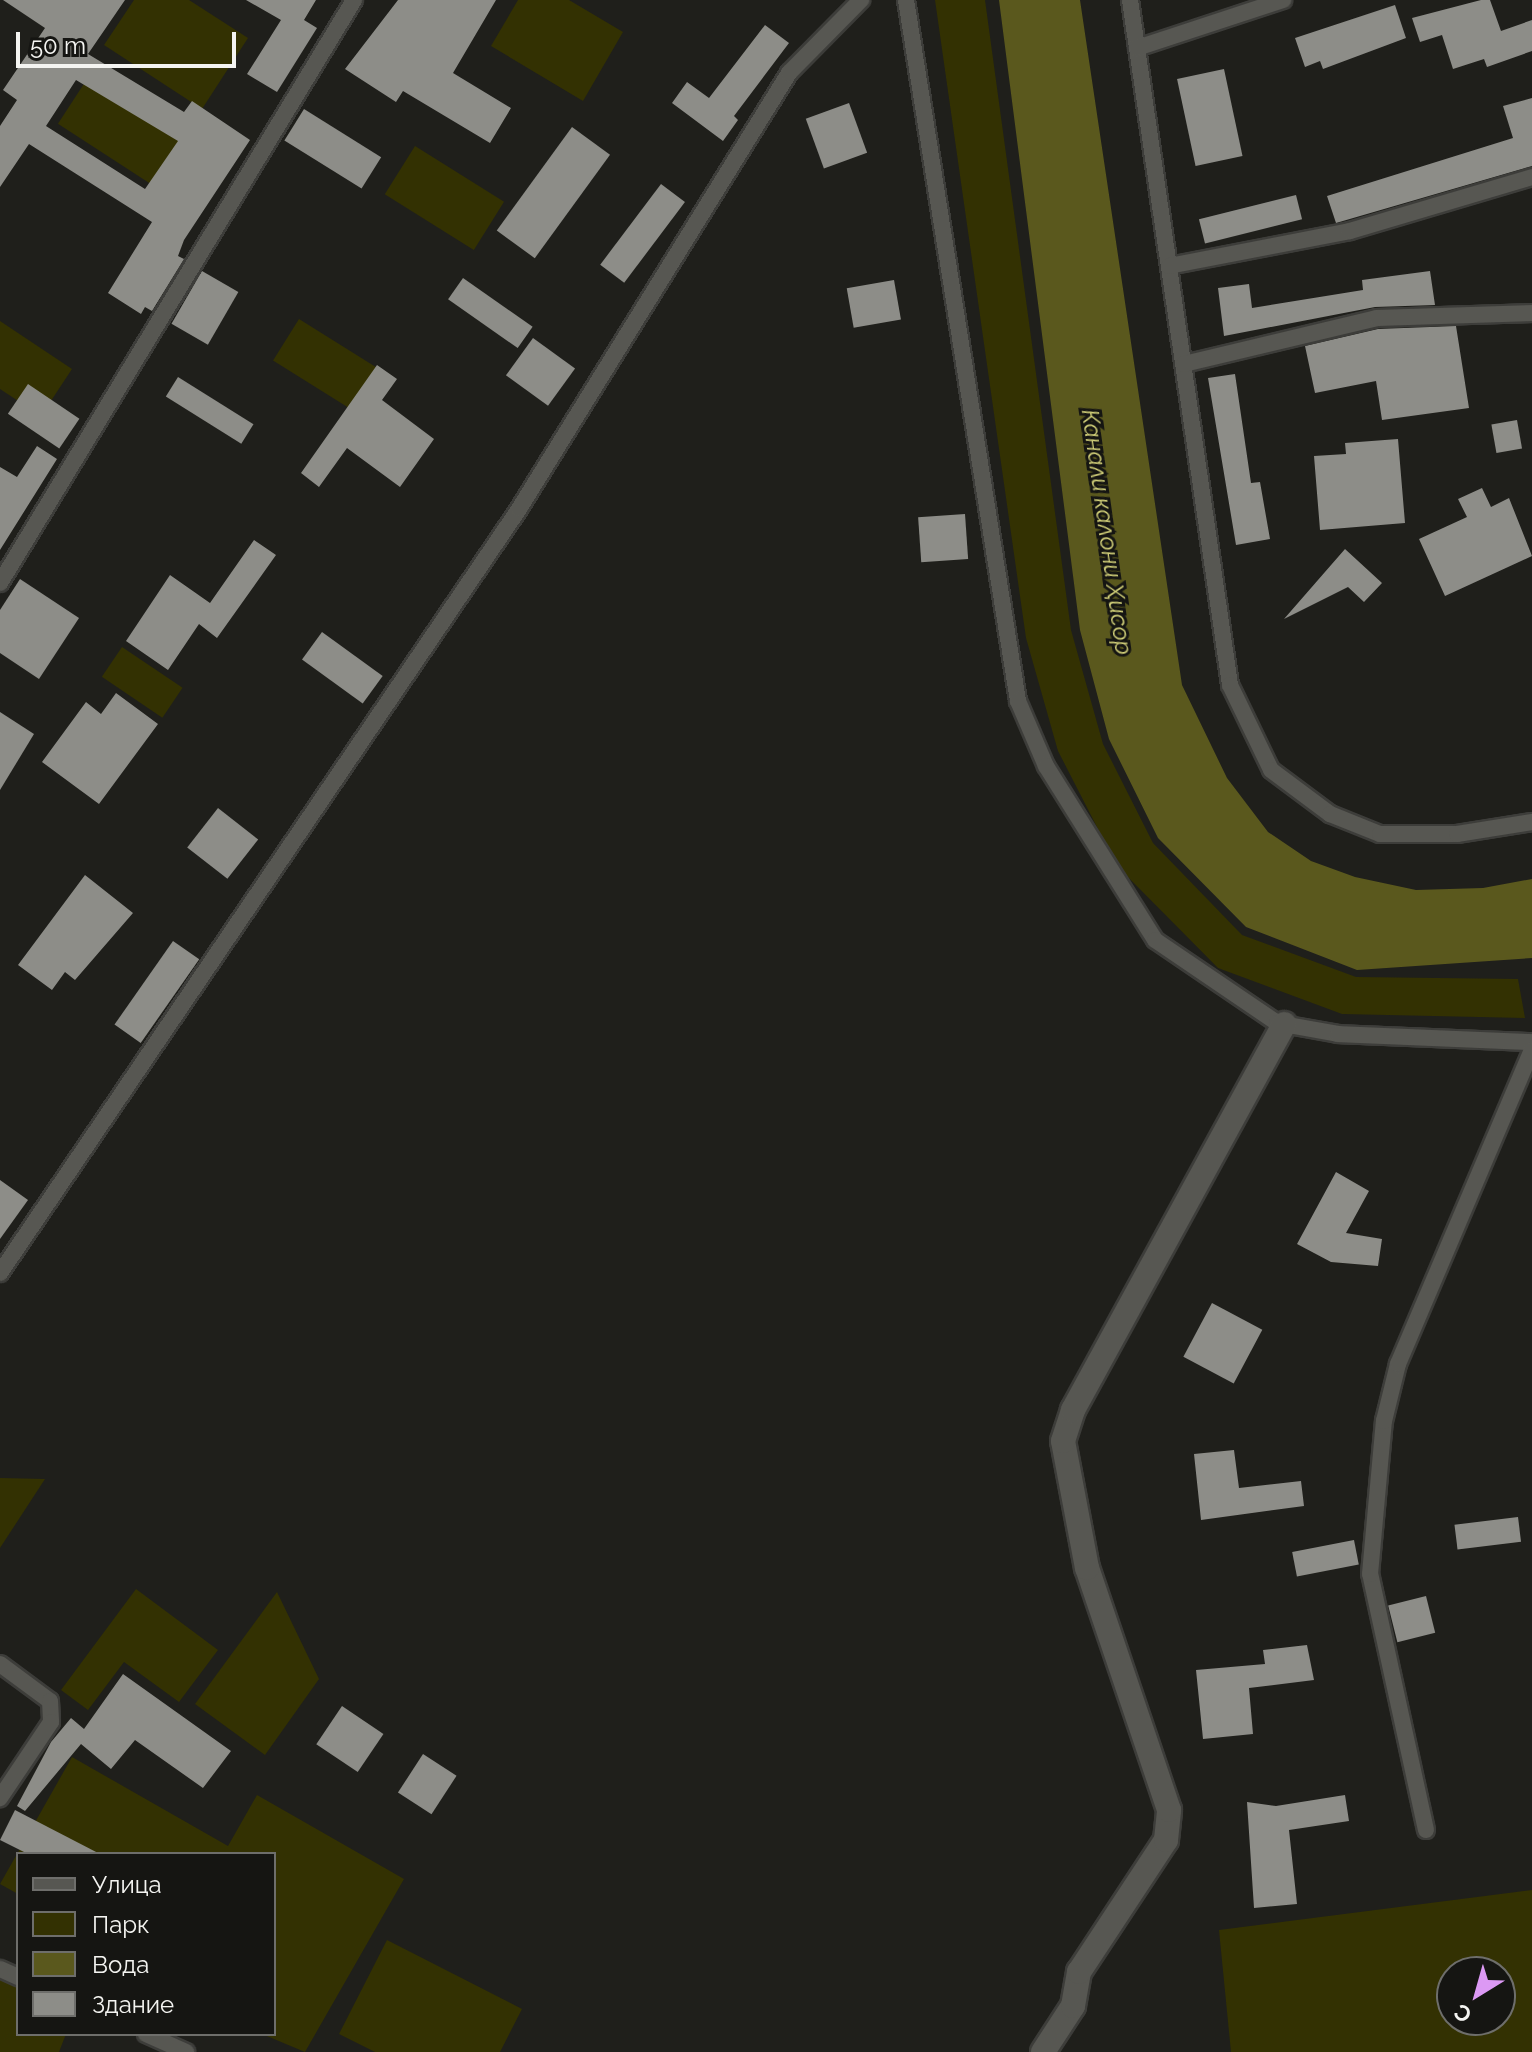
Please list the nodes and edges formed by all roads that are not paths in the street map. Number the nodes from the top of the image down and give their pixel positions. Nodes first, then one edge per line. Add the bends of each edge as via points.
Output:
1 (354, 0) edge
2 (861, 0) edge
3 (906, 0) edge
4 (1130, 0) edge
5 (1283, 0) edge
6 (1137, 48) junction
7 (1532, 177) edge
8 (1169, 266) junction
9 (1532, 313) edge
10 (1184, 364) junction
11 (0, 583) edge
12 (1532, 822) edge
13 (1284, 1024) junction
14 (1532, 1042) edge
15 (1532, 1050) edge
16 (0, 1273) edge
17 (0, 1664) edge
18 (0, 1798) edge
19 (1426, 1830) dead end
20 (150, 2036) edge
21 (186, 2052) edge
22 (1043, 2052) edge

1 - 11 lane
2 - 16 lane via 789,73 567,436
3 - 13 lane via 1018,701 1046,766 1155,940 1202,976
4 - 6 lane
5 - 6 lane
6 - 8 lane
7 - 8 lane via 1350,231
8 - 10 lane
9 - 10 lane via 1377,318
10 - 12 lane via 1230,685 1271,770 1330,814 1380,834 1457,834
13 - 14 lane via 1338,1034
13 - 22 street via 1073,1410 1063,1441 1087,1568 1169,1810 1166,1840 1079,1972 1073,2006
15 - 19 lane via 1398,1364 1384,1421 1370,1574
17 - 18 lane via 50,1701 51,1722
20 - 21 lane

